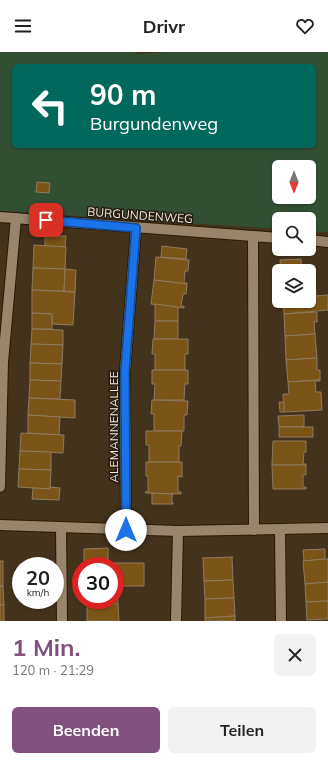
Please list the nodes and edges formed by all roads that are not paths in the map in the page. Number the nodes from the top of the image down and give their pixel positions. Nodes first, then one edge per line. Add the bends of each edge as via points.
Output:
1 (0, 217) edge
2 (16, 218) junction
3 (136, 228) junction
4 (253, 236) junction
5 (272, 237) edge
6 (316, 241) edge
7 (328, 242) edge
8 (0, 486) edge
9 (0, 525) edge
10 (61, 528) junction
11 (328, 528) edge
12 (280, 529) junction
13 (126, 530) junction
14 (254, 530) junction
15 (178, 531) junction
16 (62, 621) edge
17 (176, 621) edge
18 (281, 621) edge

1 - 2 street, BURGUNDENWEG
2 - 3 street, BURGUNDENWEG
2 - 8 street via 3,362
3 - 4 street, BURGUNDENWEG
3 - 13 street, ALEMANNENALLEE via 125,371
4 - 5 street, BURGUNDENWEG
4 - 14 street
6 - 7 street
9 - 10 street
10 - 13 street
10 - 16 street
11 - 12 street
12 - 14 street
12 - 18 street
13 - 15 street
14 - 15 street
15 - 17 street

